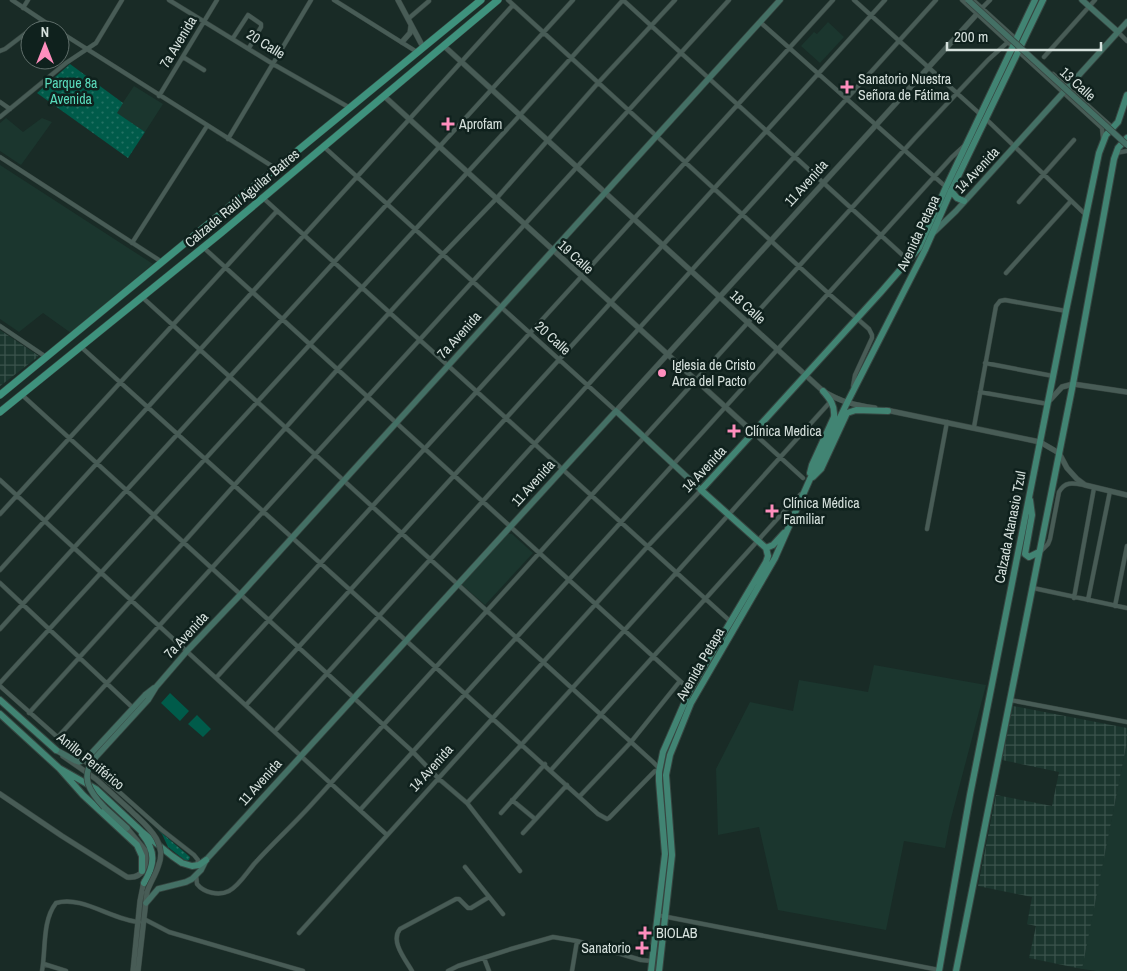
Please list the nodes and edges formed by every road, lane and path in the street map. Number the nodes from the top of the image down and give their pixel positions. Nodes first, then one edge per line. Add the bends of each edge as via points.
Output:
1 (12, 0) edge
2 (28, 0) edge
3 (122, 0) edge
4 (169, 0) edge
5 (218, 0) edge
6 (311, 0) edge
7 (334, 0) edge
8 (398, 0) edge
9 (481, 0) edge
10 (498, 0) edge
11 (508, 0) edge
12 (573, 0) edge
13 (623, 0) edge
14 (675, 0) edge
15 (729, 0) edge
16 (780, 0) edge
17 (833, 0) edge
18 (854, 0) edge
19 (885, 0) edge
20 (936, 0) edge
21 (962, 0) edge
22 (968, 0) edge
23 (974, 0) edge
24 (990, 0) edge
25 (1035, 0) edge
26 (1043, 0) edge
27 (1082, 0) edge
28 (1094, 0) edge
29 (429, 2) dead end
30 (513, 5) junction
31 (1089, 6) junction
32 (23, 8) junction
33 (982, 8) junction
34 (977, 14) junction
35 (871, 15) junction
36 (408, 19) junction
37 (41, 20) edge
38 (204, 22) junction
39 (760, 22) junction
40 (1127, 22) edge
41 (411, 26) junction
42 (652, 26) junction
43 (543, 32) junction
44 (1118, 32) junction
45 (20, 38) edge
46 (70, 38) edge
47 (233, 38) junction
48 (1016, 39) junction
49 (900, 41) junction
50 (1127, 41) edge
51 (402, 42) junction
52 (1010, 45) junction
53 (0, 46) edge
54 (444, 46) junction
55 (424, 47) junction
56 (249, 48) junction
57 (789, 48) junction
58 (6, 49) junction
59 (87, 49) junction
60 (1020, 49) junction
61 (0, 51) edge
62 (417, 52) junction
63 (681, 52) junction
64 (183, 57) junction
65 (1044, 57) dead end
66 (571, 58) junction
67 (462, 62) junction
68 (273, 64) junction
69 (928, 67) junction
70 (204, 70) dead end
71 (817, 73) junction
72 (709, 78) junction
73 (598, 83) junction
74 (1068, 87) junction
75 (492, 89) junction
76 (1062, 92) junction
77 (957, 93) junction
78 (1127, 95) edge
79 (159, 96) junction
80 (384, 96) junction
81 (847, 99) junction
82 (0, 102) edge
83 (738, 104) junction
84 (350, 108) junction
85 (10, 109) junction
86 (628, 110) junction
87 (980, 114) junction
88 (520, 115) junction
89 (0, 117) edge
90 (409, 120) junction
91 (987, 120) junction
92 (876, 125) junction
93 (207, 126) junction
94 (1113, 128) junction
95 (766, 130) junction
96 (656, 136) junction
97 (228, 139) junction
98 (548, 140) junction
99 (1074, 140) dead end
100 (1127, 140) edge
101 (967, 143) junction
102 (1103, 143) junction
103 (323, 146) junction
104 (439, 147) junction
105 (1014, 147) junction
106 (904, 150) junction
107 (1127, 151) edge
108 (1116, 153) junction
109 (796, 156) junction
110 (0, 158) edge
111 (685, 162) junction
112 (577, 167) junction
113 (275, 168) junction
114 (467, 172) junction
115 (1044, 174) junction
116 (934, 176) junction
117 (357, 177) junction
118 (824, 182) junction
119 (714, 188) junction
120 (948, 189) junction
121 (605, 193) junction
122 (262, 197) junction
123 (496, 199) junction
124 (964, 201) junction
125 (1071, 201) junction
126 (1019, 202) dead end
127 (387, 204) junction
128 (852, 207) junction
129 (277, 211) junction
130 (743, 214) junction
131 (1086, 215) junction
132 (633, 219) junction
133 (524, 225) junction
134 (415, 229) junction
135 (882, 234) junction
136 (933, 234) junction
137 (304, 235) junction
138 (770, 240) junction
139 (132, 242) junction
140 (662, 244) junction
141 (203, 247) junction
142 (919, 248) junction
143 (553, 251) junction
144 (443, 254) junction
145 (908, 260) junction
146 (162, 262) junction
147 (334, 262) junction
148 (798, 266) junction
149 (225, 268) junction
150 (691, 271) junction
151 (1006, 273) dead end
152 (582, 276) junction
153 (473, 282) junction
154 (362, 287) junction
155 (252, 292) junction
156 (828, 293) junction
157 (719, 296) junction
158 (142, 297) junction
159 (610, 302) junction
160 (501, 307) junction
161 (1066, 311) junction
162 (390, 312) junction
163 (857, 318) junction
164 (282, 319) junction
165 (748, 322) junction
166 (173, 325) junction
167 (0, 326) edge
168 (638, 328) junction
169 (530, 333) junction
170 (420, 340) junction
171 (310, 345) junction
172 (80, 346) junction
173 (777, 349) junction
174 (200, 350) junction
175 (667, 354) junction
176 (47, 357) junction
177 (559, 359) junction
178 (985, 363) junction
179 (448, 365) junction
180 (337, 370) junction
181 (806, 375) junction
182 (1053, 376) junction
183 (230, 377) junction
184 (695, 380) junction
185 (120, 382) junction
186 (1073, 384) junction
187 (587, 385) junction
188 (477, 391) junction
189 (823, 391) junction
190 (980, 392) junction
191 (1127, 392) edge
192 (852, 393) junction
193 (21, 394) junction
194 (0, 396) edge
195 (368, 397) junction
196 (831, 401) junction
197 (258, 402) junction
198 (847, 403) junction
199 (1048, 404) junction
200 (148, 407) junction
201 (725, 407) junction
202 (888, 410) junction
203 (616, 411) junction
204 (0, 412) edge
205 (506, 417) junction
206 (947, 422) junction
207 (396, 423) junction
208 (285, 427) junction
209 (974, 427) junction
210 (178, 434) junction
211 (756, 436) junction
212 (644, 437) junction
213 (69, 438) junction
214 (1040, 442) junction
215 (534, 443) junction
216 (425, 449) junction
217 (1060, 453) junction
218 (315, 454) junction
219 (781, 457) junction
220 (205, 458) junction
221 (97, 464) junction
222 (673, 464) junction
223 (563, 469) junction
224 (453, 475) junction
225 (807, 479) junction
226 (0, 480) edge
227 (344, 481) junction
228 (235, 485) junction
229 (1085, 486) junction
230 (1094, 488) junction
231 (126, 490) junction
232 (701, 490) junction
233 (805, 490) junction
234 (1110, 491) junction
235 (1030, 494) junction
236 (1127, 494) edge
237 (17, 495) junction
238 (592, 495) junction
239 (482, 501) junction
240 (372, 506) junction
241 (264, 511) junction
242 (0, 514) edge
243 (729, 515) junction
244 (154, 516) junction
245 (45, 521) junction
246 (621, 522) junction
247 (510, 527) junction
248 (927, 529) dead end
249 (787, 530) junction
250 (401, 533) junction
251 (292, 537) junction
252 (758, 541) junction
253 (183, 543) junction
254 (648, 546) junction
255 (1127, 546) edge
256 (74, 548) junction
257 (766, 548) junction
258 (1039, 552) junction
259 (539, 553) junction
260 (430, 559) junction
261 (321, 563) junction
262 (212, 569) junction
263 (0, 570) edge
264 (101, 572) junction
265 (677, 572) junction
266 (568, 580) junction
267 (0, 583) edge
268 (458, 584) junction
269 (1033, 588) junction
270 (350, 589) junction
271 (240, 595) junction
272 (1074, 598) junction
273 (131, 599) junction
274 (706, 599) junction
275 (1088, 600) junction
276 (22, 604) junction
277 (596, 604) junction
278 (1114, 606) junction
279 (1127, 608) edge
280 (487, 611) junction
281 (379, 615) junction
282 (268, 621) junction
283 (733, 624) junction
284 (160, 626) junction
285 (0, 629) edge
286 (50, 630) junction
287 (625, 631) junction
288 (516, 637) junction
289 (407, 640) junction
290 (298, 647) junction
291 (187, 651) junction
292 (79, 657) junction
293 (654, 657) junction
294 (544, 662) junction
295 (436, 667) junction
296 (326, 673) junction
297 (216, 678) junction
298 (680, 681) junction
299 (107, 683) junction
300 (0, 685) edge
301 (156, 687) junction
302 (572, 688) junction
303 (690, 690) junction
304 (466, 693) junction
305 (354, 698) junction
306 (0, 700) edge
307 (1010, 700) junction
308 (246, 705) junction
309 (133, 708) junction
310 (29, 713) junction
311 (0, 714) edge
312 (601, 715) junction
313 (494, 718) junction
314 (1127, 722) edge
315 (383, 726) junction
316 (275, 731) junction
317 (57, 738) junction
318 (631, 742) junction
319 (522, 744) junction
320 (56, 750) junction
321 (412, 752) junction
322 (302, 756) junction
323 (83, 761) junction
324 (545, 764) junction
325 (59, 768) junction
326 (551, 770) junction
327 (659, 770) junction
328 (439, 779) junction
329 (331, 783) junction
330 (568, 785) junction
331 (0, 794) edge
332 (580, 796) junction
333 (512, 800) junction
334 (468, 803) junction
335 (360, 810) junction
336 (500, 813) dead end
337 (535, 819) junction
338 (127, 828) junction
339 (141, 831) junction
340 (523, 833) dead end
341 (387, 835) junction
342 (206, 860) junction
343 (197, 866) junction
344 (465, 867) dead end
345 (142, 871) junction
346 (520, 871) dead end
347 (196, 875) junction
348 (144, 883) junction
349 (489, 897) junction
350 (146, 903) junction
351 (503, 914) dead end
352 (657, 915) junction
353 (665, 917) junction
354 (142, 921) junction
355 (299, 933) dead end
356 (577, 941) junction
357 (484, 958) junction
358 (652, 962) junction
359 (44, 964) junction
360 (939, 970) edge
361 (42, 971) edge
362 (66, 971) edge
363 (133, 971) edge
364 (138, 971) edge
365 (302, 971) edge
366 (412, 971) edge
367 (448, 971) edge
368 (489, 971) edge
369 (572, 971) edge
370 (651, 971) edge
371 (659, 971) edge
372 (958, 971) edge

1 - 32 street
2 - 32 street
3 - 59 street via 96,43
4 - 38 street, 20 Calle
5 - 38 street, 7a Avenida
6 - 68 street
7 - 51 street
8 - 36 street
9 - 55 highway, Calzada Raúl Aguilar Batres
10 - 54 highway, Calzada Raúl Aguilar Batres
11 - 30 street
12 - 43 street
13 - 42 street
13 - 66 street
14 - 42 street
15 - 63 street
16 - 39 main road, 7a Avenida
17 - 57 street
18 - 35 street
19 - 35 street
20 - 49 street
21 - 34 street
22 - 100 main road, 13 Calle, bridge
23 - 33 street
24 - 33 street
25 - 48 main road, Avenida Petapa
26 - 60 main road, Avenida Petapa
27 - 31 main road
28 - 31 street
29 - 36 street
30 - 43 street
30 - 67 street
31 - 44 main road
31 - 65 street
32 - 37 street
33 - 48 street
34 - 52 street
34 - 69 street, 11 Avenida
35 - 49 street
35 - 71 street
36 - 41 street
38 - 47 street, 20 Calle
38 - 64 street, 7a Avenida
39 - 57 street
39 - 72 main road, 7a Avenida
40 - 44 main road, 14 Avenida
41 - 51 street via 410,33
41 - 55 street
42 - 63 street
42 - 73 street
43 - 66 street
43 - 75 street
44 - 50 street
44 - 74 main road, 14 Avenida
45 - 58 street
46 - 59 street
47 - 56 street, 20 Calle
47 - 56 street via 248,15 261,24
48 - 52 main road, Avenida Petapa
49 - 69 street
49 - 81 street
51 - 62 street
52 - 77 street via 988,60
52 - 87 main road, Avenida Petapa
53 - 58 street
54 - 67 street, 18 Calle
54 - 80 highway, Calzada Raúl Aguilar Batres
55 - 62 highway, Calzada Raúl Aguilar Batres
56 - 68 street, 20 Calle
57 - 71 street
57 - 83 street
58 - 61 street
59 - 79 street
59 - 85 street
60 - 74 street, 13 Calle
60 - 76 street, 13 Calle
60 - 91 main road, Avenida Petapa
62 - 84 highway, Calzada Raúl Aguilar Batres
63 - 72 street
63 - 86 street
64 - 70 street
64 - 79 street, 7a Avenida
66 - 73 street
66 - 88 street
67 - 75 street, 18 Calle
67 - 90 street
68 - 84 street, 20 Calle
68 - 97 street
69 - 77 street
69 - 92 street, 11 Avenida
71 - 81 street
71 - 95 street
72 - 83 street
72 - 96 main road, 7a Avenida
73 - 86 street
73 - 98 street
74 - 76 main road, 14 Avenida
74 - 94 street, 13 Calle
75 - 88 street, 18 Calle
75 - 104 street
76 - 102 street, 13 Calle via 1102,128
76 - 105 main road, 14 Avenida
77 - 87 street
77 - 106 street
78 - 94 main road, Calzada Atanasio Tzul
79 - 93 street
80 - 90 street, 19 Calle
80 - 103 highway, Calzada Raúl Aguilar Batres
81 - 92 street
81 - 109 street
82 - 85 street
83 - 95 street
83 - 111 street
84 - 113 highway, Calzada Raúl Aguilar Batres
85 - 89 street
86 - 96 street
86 - 112 street
87 - 91 street
87 - 101 main road, Avenida Petapa
88 - 98 street, 18 Calle
88 - 114 street
90 - 104 street, 19 Calle
90 - 117 street
91 - 105 street
91 - 120 main road, Avenida Petapa
92 - 106 street
92 - 118 street, 11 Avenida
93 - 97 street
93 - 139 street
94 - 102 main road, Calzada Atanasio Tzul
95 - 109 street
95 - 119 street
96 - 111 street
96 - 121 main road, 7a Avenida
97 - 113 street
98 - 112 street, 18 Calle
98 - 123 street
99 - 115 street
100 - 108 main road
101 - 116 street
101 - 120 main road, Avenida Petapa
102 - 131 main road, Calzada Atanasio Tzul
103 - 117 street, 20 Calle
103 - 122 highway, Calzada Raúl Aguilar Batres
104 - 114 street, 19 Calle
104 - 127 street
105 - 115 street
105 - 124 main road, 14 Avenida
106 - 116 street
106 - 128 street
107 - 108 street
108 - 186 main road
109 - 118 street
109 - 130 street
110 - 139 street
111 - 119 street
111 - 132 street
112 - 121 street, 18 Calle
112 - 133 street
113 - 146 highway, Calzada Raúl Aguilar Batres
114 - 123 street, 19 Calle
114 - 134 street
115 - 125 street
115 - 126 street
116 - 120 street
116 - 135 street
117 - 127 street, 20 Calle
117 - 137 street
118 - 128 street
118 - 138 street, 11 Avenida
119 - 130 street
119 - 140 street
120 - 124 main road
120 - 136 main road, Avenida Petapa
120 - 142 main road, Avenida Petapa
121 - 132 street, 18 Calle
121 - 143 main road, 7a Avenida
122 - 129 street
122 - 141 highway, Calzada Raúl Aguilar Batres
123 - 133 street, 19 Calle
123 - 144 street
124 - 136 main road, 14 Avenida
125 - 131 street
125 - 151 street
127 - 134 street, 20 Calle
127 - 147 street
128 - 135 street
128 - 148 street
129 - 137 street
129 - 149 street
130 - 138 street
130 - 150 street
131 - 161 main road, Calzada Atanasio Tzul
132 - 140 street, 18 Calle
132 - 152 street
133 - 143 street, 19 Calle
133 - 153 street
134 - 144 street, 20 Calle
134 - 154 street
135 - 145 street
135 - 156 street
136 - 142 main road, 14 Avenida
136 - 192 main road, Avenida Petapa
137 - 147 street
137 - 155 street
138 - 148 street
138 - 157 street, 11 Avenida
139 - 146 street
140 - 150 street, 18 Calle
140 - 159 street
141 - 149 street
141 - 158 highway, Calzada Raúl Aguilar Batres
142 - 145 main road, 14 Avenida
143 - 152 street, 19 Calle
143 - 160 main road, 7a Avenida
144 - 153 street, 20 Calle
144 - 162 street
145 - 163 main road, 14 Avenida
146 - 176 highway, Calzada Raúl Aguilar Batres
147 - 154 street
147 - 164 street
148 - 156 street
148 - 165 street
149 - 155 street
149 - 166 street
150 - 157 street, 18 Calle
150 - 168 street
152 - 159 street, 19 Calle
152 - 169 street
153 - 160 street, 20 Calle
153 - 170 street
154 - 162 street
154 - 171 street
155 - 164 street
155 - 174 street
156 - 163 street
156 - 173 street
157 - 165 street, 18 Calle
157 - 175 street, 11 Avenida
158 - 166 street
158 - 172 highway, Calzada Raúl Aguilar Batres
159 - 168 street, 19 Calle
159 - 177 street
160 - 169 street, 20 Calle
160 - 179 main road, 7a Avenida
161 - 178 street via 1000,301 996,306
161 - 182 main road, Calzada Atanasio Tzul
162 - 170 street
162 - 180 street
163 - 181 main road, 14 Avenida
163 - 192 street, Avenida Petapa via 871,332 872,338 855,375
164 - 171 street
164 - 183 street
165 - 173 street, 18 Calle
165 - 184 street
166 - 174 street
166 - 185 street
167 - 176 street
168 - 175 street, 19 Calle
168 - 187 street
169 - 177 street, 20 Calle
169 - 188 street
170 - 179 street
170 - 195 street
171 - 180 street
171 - 197 street
172 - 185 street
172 - 193 highway, Calzada Raúl Aguilar Batres
173 - 181 street, 18 Calle
173 - 201 street
174 - 183 street
174 - 200 street
175 - 184 street, 19 Calle
175 - 203 street, 11 Avenida
176 - 194 highway, Calzada Raúl Aguilar Batres
177 - 187 street, 20 Calle
177 - 205 street
178 - 182 street
178 - 190 street
179 - 188 street
179 - 207 main road, 7a Avenida
180 - 195 street
180 - 208 street
181 - 189 street, 18 Calle
181 - 211 main road, 14 Avenida
182 - 199 main road, Calzada Atanasio Tzul
183 - 197 street
183 - 210 street
184 - 201 street, 19 Calle
184 - 212 street
185 - 200 street
185 - 213 street
186 - 191 street
186 - 199 street via 1062,387
186 - 217 main road
187 - 203 street, 20 Calle
187 - 215 street
188 - 205 street
188 - 216 street
189 - 196 main road
189 - 198 street, 18 Calle
190 - 199 street
190 - 209 street
192 - 198 main road, Avenida Petapa
193 - 204 highway, Calzada Raúl Aguilar Batres
193 - 213 street
195 - 207 street
195 - 218 street
196 - 219 street
196 - 225 main road via 834,417
197 - 208 street
197 - 220 street
198 - 202 street, 18 Calle
198 - 225 main road, Avenida Petapa
199 - 214 main road, Calzada Atanasio Tzul
200 - 210 street
200 - 221 street
201 - 211 street, 19 Calle
201 - 222 street
202 - 206 street, 18 Calle
202 - 225 main road via 847,413 820,468
203 - 212 main road, 20 Calle
203 - 223 main road, 11 Avenida
205 - 215 street
205 - 224 street
206 - 209 street, 18 Calle
206 - 248 street
207 - 216 street
207 - 227 main road, 7a Avenida
208 - 218 street
208 - 228 street
209 - 214 street, 18 Calle
210 - 220 street
210 - 231 street
211 - 219 street, 19 Calle
211 - 232 main road, 14 Avenida
212 - 222 main road, 20 Calle
212 - 238 street
213 - 221 street
213 - 237 street
214 - 217 street, 18 Calle
214 - 235 main road, Calzada Atanasio Tzul
215 - 223 street
215 - 239 street
216 - 224 street
216 - 240 street
217 - 229 street, 18 Calle via 1068,468
217 - 258 main road
218 - 227 street
218 - 241 street
219 - 225 street, 19 Calle
219 - 243 street
220 - 228 street
220 - 244 street
221 - 231 street
221 - 245 street
222 - 232 main road, 20 Calle
222 - 246 street
223 - 238 street
223 - 247 main road, 11 Avenida
224 - 239 street
224 - 250 street
225 - 233 main road, Avenida Petapa
226 - 237 street
227 - 240 street
227 - 251 main road, 7a Avenida
228 - 241 street
228 - 253 street
229 - 230 street
229 - 258 street via 1070,483 1059,492 1050,539
230 - 234 street
230 - 272 street
231 - 244 street
231 - 256 street
232 - 243 main road, 20 Calle
232 - 254 street, 14 Avenida
233 - 249 main road, Avenida Petapa
233 - 252 street
234 - 236 street
234 - 275 street
235 - 258 main road via 1032,514 1025,554 1029,558
235 - 360 main road, Calzada Atanasio Tzul
237 - 242 street
237 - 245 street
238 - 246 street
238 - 259 street
239 - 247 street
239 - 260 street
240 - 250 street
240 - 261 street
241 - 251 street
241 - 262 street
243 - 252 main road, 20 Calle
243 - 265 street
244 - 253 street
244 - 264 street
245 - 256 street
245 - 263 street
246 - 254 street
246 - 266 street
247 - 259 street
247 - 268 main road, 11 Avenida
249 - 257 main road
249 - 283 main road, Avenida Petapa via 775,558
250 - 260 street
250 - 270 street
251 - 261 street
251 - 271 main road, 7a Avenida
252 - 257 main road, 20 Calle
252 - 274 street
253 - 262 street
253 - 273 street
254 - 265 street
254 - 277 street, 14 Avenida
255 - 278 street
256 - 264 street
256 - 276 street
257 - 283 main road, Avenida Petapa via 766,562
258 - 269 main road
259 - 266 street
259 - 280 street
260 - 268 street
260 - 281 street
261 - 270 street
261 - 282 street
262 - 271 street
262 - 284 street
264 - 273 street
264 - 286 street
265 - 274 street
265 - 287 street
266 - 277 street
266 - 288 street
267 - 276 street
268 - 280 street
268 - 289 main road, 11 Avenida
269 - 272 street
269 - 307 main road
270 - 281 street
270 - 290 street
271 - 282 street
271 - 291 main road, 7a Avenida
272 - 275 street
273 - 284 street
273 - 292 street
274 - 283 street
274 - 293 street
275 - 278 street
276 - 285 street
276 - 286 street
277 - 287 street
277 - 294 street, 14 Avenida
278 - 279 street
280 - 288 street
280 - 295 street
281 - 289 street
281 - 296 street
282 - 290 street
282 - 297 street
283 - 303 main road, Avenida Petapa
283 - 353 main road, Avenida Petapa via 691,703 667,764 672,855
284 - 291 street
284 - 299 street
286 - 292 street
286 - 300 street
287 - 293 street
287 - 302 street
288 - 294 street
288 - 304 street
289 - 295 street
289 - 305 main road, 11 Avenida
290 - 296 street
290 - 308 street
291 - 297 street
291 - 301 main road, 7a Avenida
292 - 299 street
292 - 310 street
293 - 298 street
293 - 312 street
294 - 302 street
294 - 313 street, 14 Avenida
295 - 304 street
295 - 315 street
296 - 305 street
296 - 316 street
297 - 308 street
298 - 303 street
298 - 318 street
299 - 309 street
299 - 317 street
300 - 310 street
301 - 309 main road, 7a Avenida
301 - 338 main road, 7a Avenida, bridge via 88,770 91,792
302 - 312 street
302 - 319 street
303 - 327 main road, Avenida Petapa via 671,732
304 - 313 street
304 - 321 street
305 - 315 street
305 - 322 main road, 11 Avenida
306 - 320 main road, Anillo Periférico
307 - 314 street
307 - 372 main road
308 - 316 street
309 - 323 main road, 7a Avenida
310 - 317 street
311 - 325 main road, Anillo Periférico
312 - 318 street
312 - 326 street
313 - 319 street
313 - 328 street, 14 Avenida
315 - 321 street
315 - 329 street
316 - 322 street
317 - 323 street
318 - 327 street
318 - 332 street
319 - 324 street
319 - 334 street
320 - 323 main road via 76,761
320 - 350 street, Anillo Periférico, bridge via 96,779 155,834 161,858 151,880
321 - 328 street
321 - 335 street
322 - 329 street
322 - 342 main road, 11 Avenida
323 - 343 street via 194,855 198,860
324 - 326 street
324 - 333 street
325 - 339 main road, Anillo Periférico via 96,789
325 - 345 main road via 137,845 142,856
326 - 330 street
327 - 332 street via 651,774 607,819
327 - 352 main road, Avenida Petapa via 665,854
328 - 334 street
328 - 341 street, 14 Avenida
329 - 335 street
329 - 347 street via 232,890 205,891 197,884
330 - 332 street
330 - 337 street
331 - 345 street via 127,877 136,877
333 - 336 street
333 - 337 street
334 - 346 street
335 - 341 street
337 - 340 street
338 - 345 street via 145,850
338 - 348 street, 7a Avenida via 143,840 148,850
339 - 343 main road, Anillo Periférico via 182,862
339 - 348 main road via 152,853
341 - 355 street, 14 Avenida
342 - 343 main road
342 - 347 main road, 11 Avenida
344 - 349 street
347 - 350 main road via 186,882 158,889
348 - 354 street
349 - 351 street
349 - 366 street via 472,908 456,899 400,929 396,943
350 - 354 street
352 - 353 street
352 - 358 main road, Avenida Petapa
353 - 360 street
353 - 371 main road, Avenida Petapa
354 - 359 street via 117,917 71,900 56,903 48,920
354 - 363 street
354 - 364 street
354 - 365 street
356 - 357 street via 546,939
356 - 358 street
356 - 369 street
357 - 367 street
357 - 368 street
358 - 370 main road, Avenida Petapa
359 - 361 street
359 - 362 street

